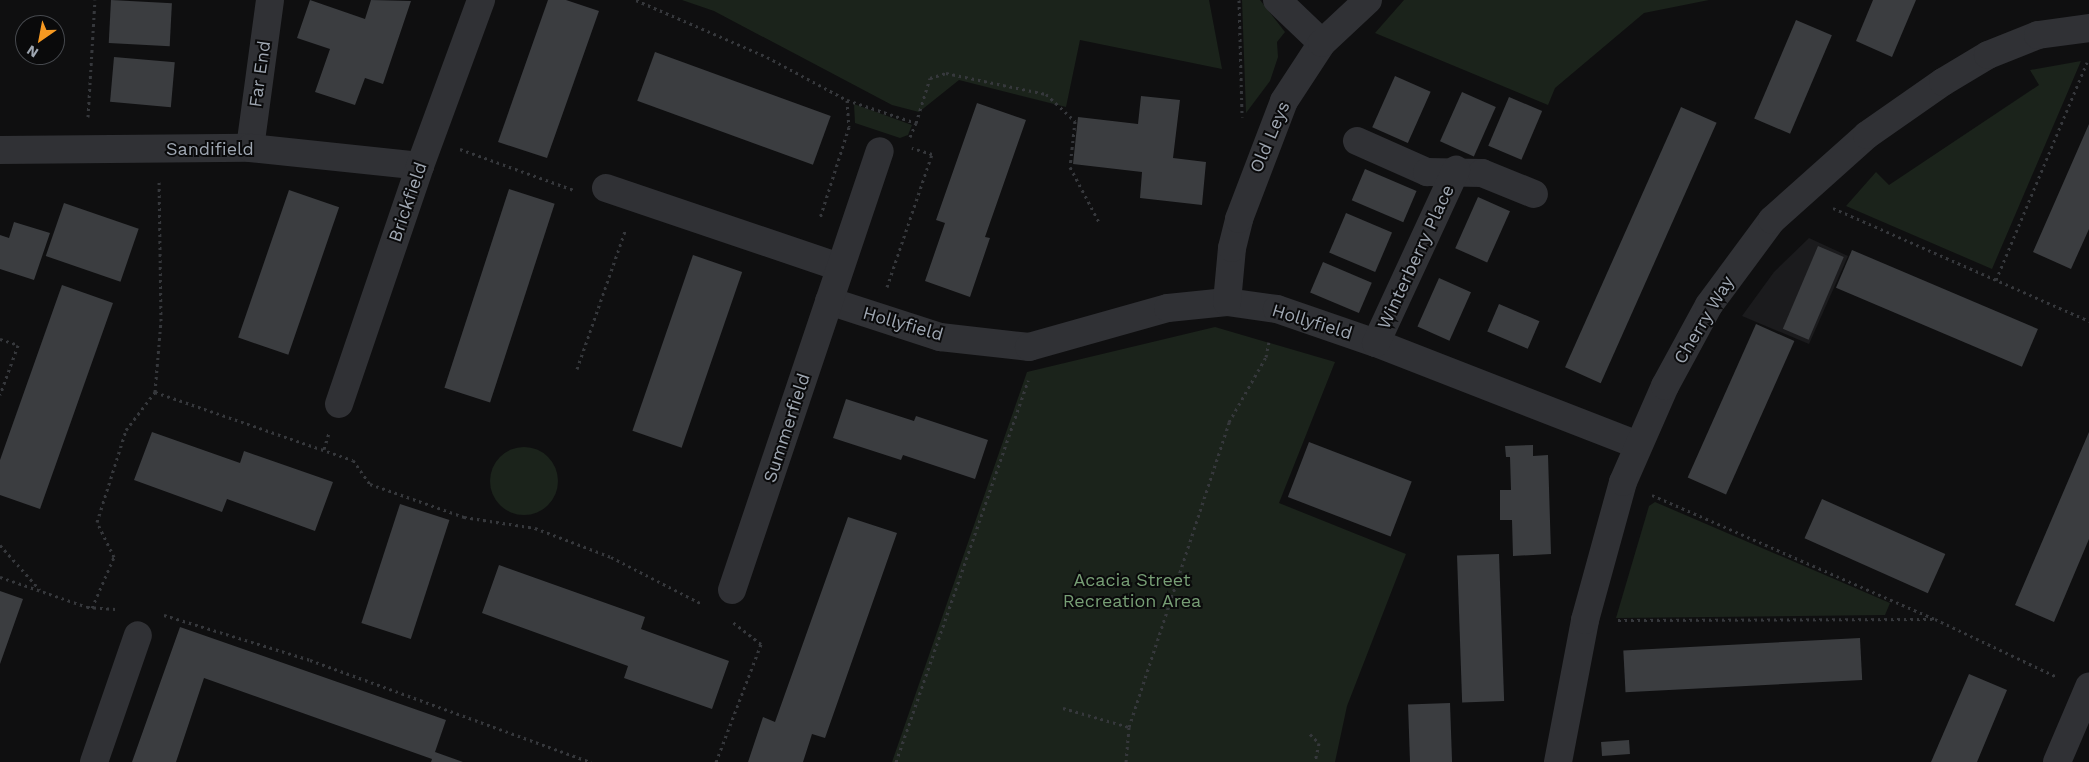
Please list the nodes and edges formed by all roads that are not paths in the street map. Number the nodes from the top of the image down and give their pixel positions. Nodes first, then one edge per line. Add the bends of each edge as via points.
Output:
1 (270, 0) edge
2 (481, 0) edge
3 (1276, 0) edge
4 (1368, 0) edge
5 (2089, 28) edge
6 (1322, 43) junction
7 (1357, 141) dead end
8 (250, 148) junction
9 (894, 149) road end
10 (0, 150) edge
11 (420, 166) junction
12 (1456, 170) junction
13 (606, 188) road end
14 (1534, 194) dead end
15 (840, 267) junction
16 (829, 301) junction
17 (1227, 302) junction
18 (1376, 343) junction
19 (339, 404) dead end
20 (1638, 445) junction
21 (732, 590) dead end
22 (142, 622) road end
23 (2088, 689) edge
24 (94, 762) edge
25 (1558, 762) edge
26 (2057, 762) edge

1 - 8 street, Far End
2 - 11 street, Brickfield
3 - 6 street
4 - 6 street, Old Leys
5 - 20 street, Cherry Way via 2038,35 1988,55 1866,135 1772,220 1708,305 1664,386
6 - 17 street, Old Leys via 1284,101 1255,170 1232,248
7 - 12 street via 1427,172
8 - 10 street, Sandifield
8 - 11 street, Sandifield
9 - 15 street, Summerfield
11 - 19 street, Brickfield
12 - 14 street via 1482,173
12 - 18 street, Winterberry Place
13 - 15 street
15 - 16 street, Summerfield
16 - 17 street, Hollyfield via 940,337 1029,347 1168,308
16 - 21 street, Summerfield
17 - 18 street, Hollyfield via 1277,309
18 - 20 street, Hollyfield
20 - 25 street, Cherry Way via 1623,482 1585,620
22 - 24 street
23 - 26 street

